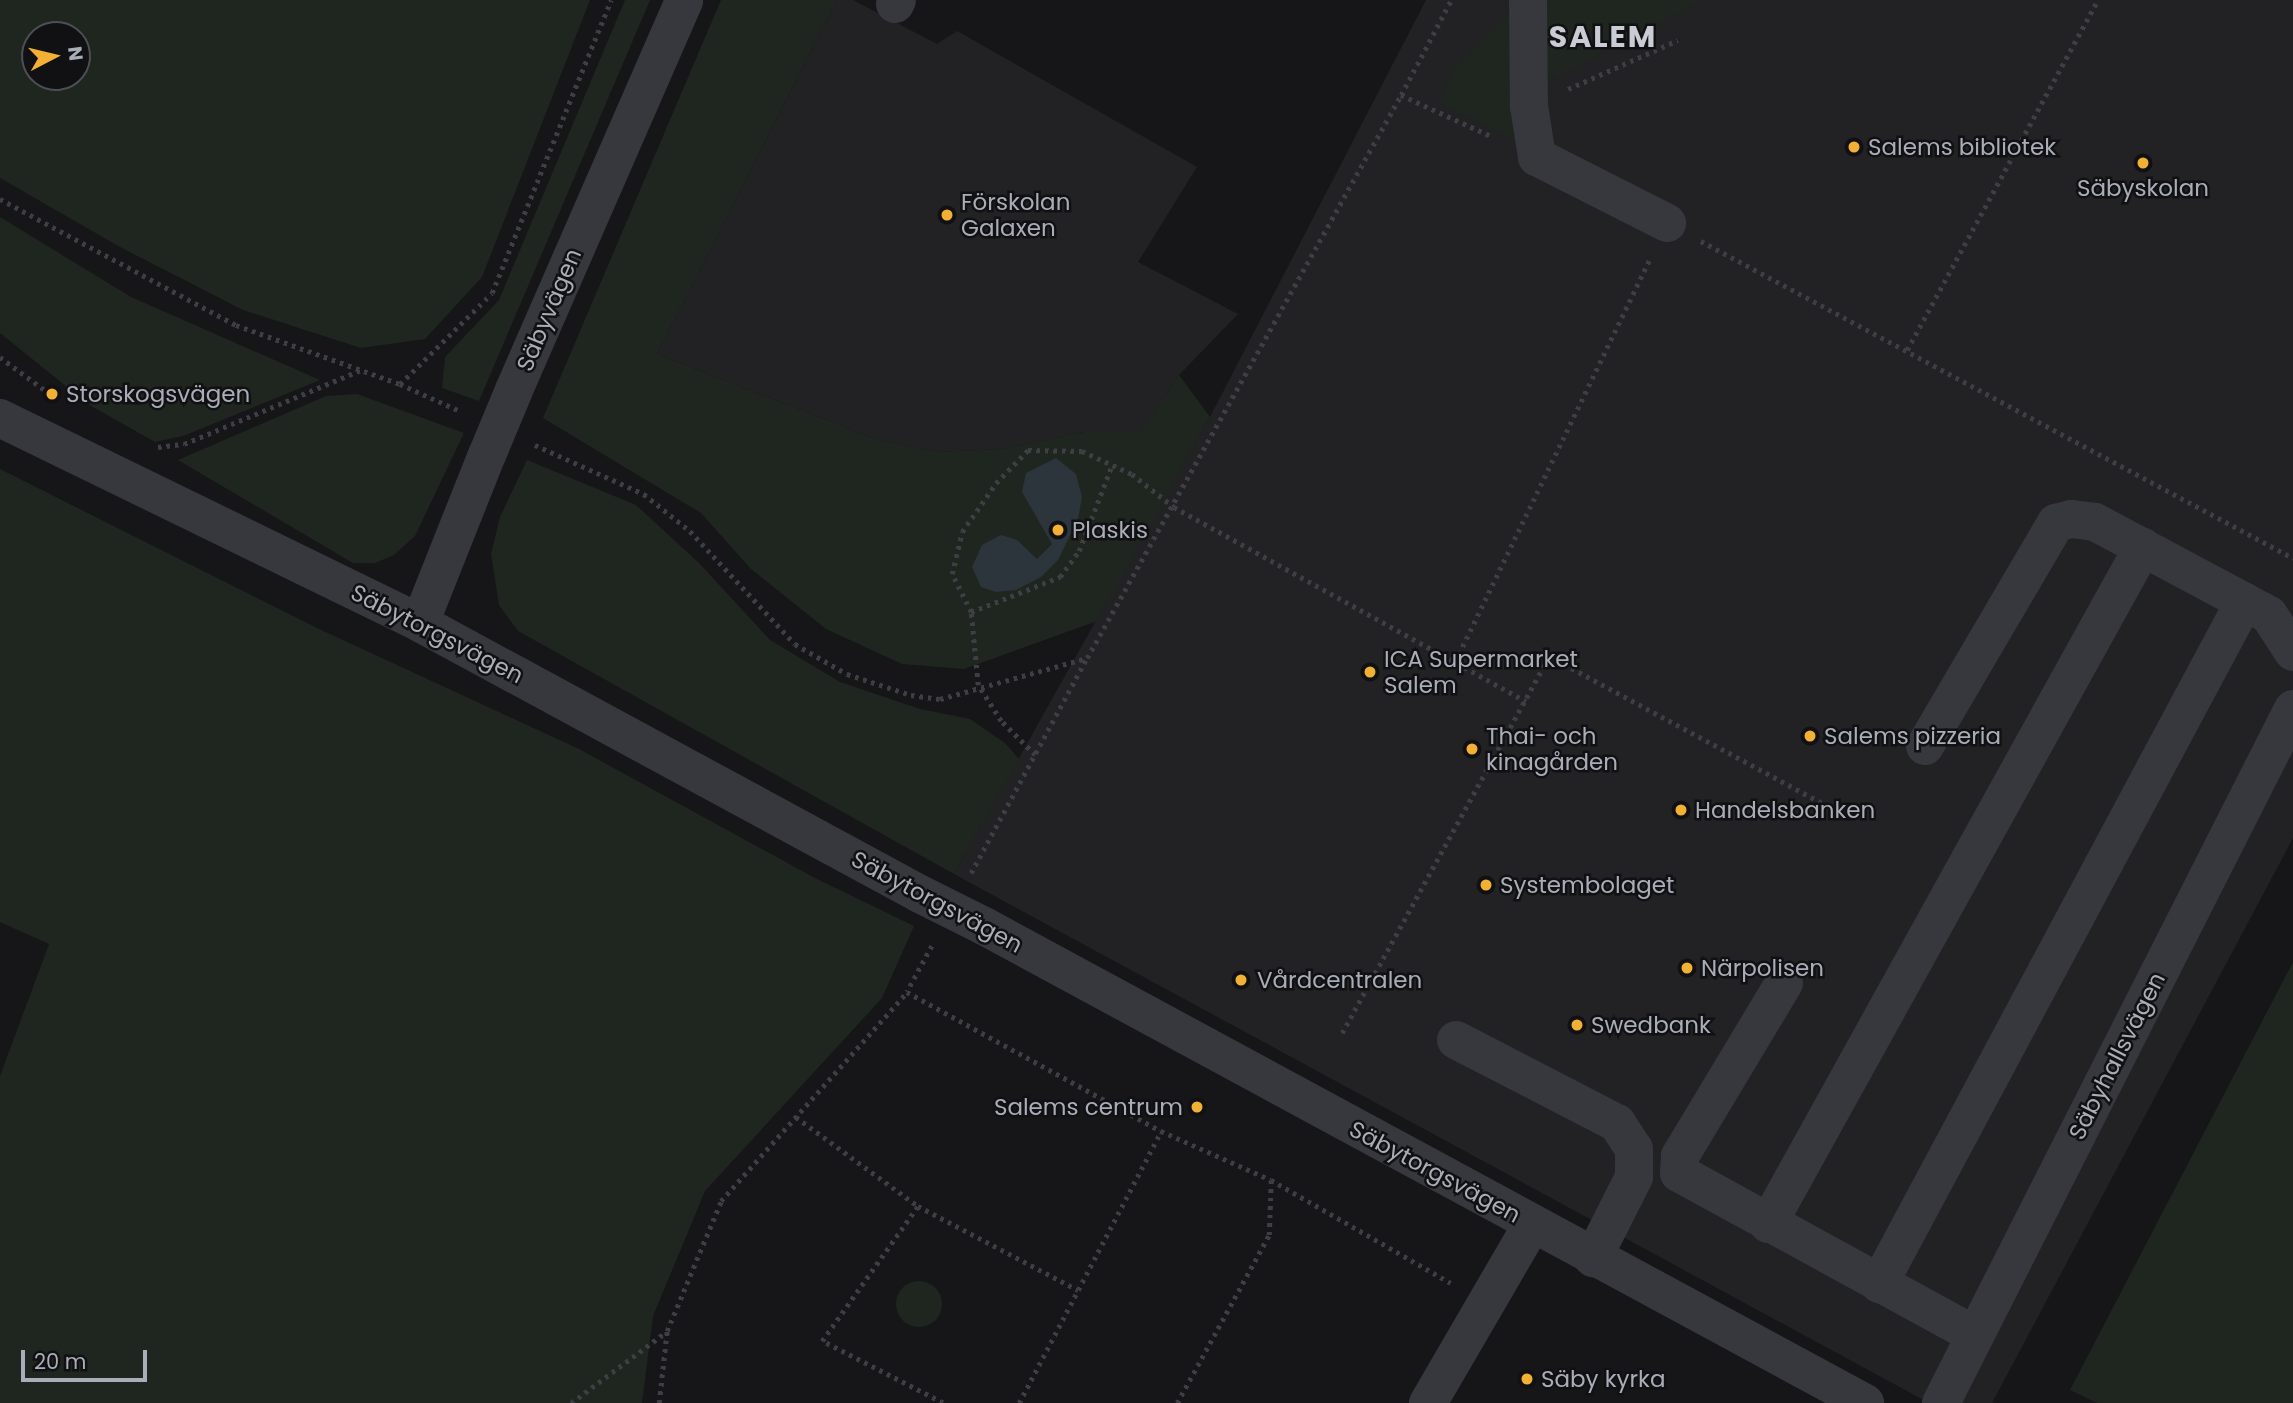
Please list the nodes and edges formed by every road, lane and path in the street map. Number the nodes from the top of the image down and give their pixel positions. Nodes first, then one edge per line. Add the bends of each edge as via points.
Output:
1 (611, 0) edge
2 (684, 0) edge
3 (1451, 0) edge
4 (1528, 0) edge
5 (2098, 0) edge
6 (1678, 40) dead end
7 (1401, 95) junction
8 (1529, 106) junction
9 (1537, 156) junction
10 (0, 199) edge
11 (1667, 223) junction
12 (1908, 350) junction
13 (0, 357) edge
14 (361, 370) junction
15 (400, 384) junction
16 (63, 400) dead end
17 (473, 417) dead end
18 (0, 418) edge
19 (522, 439) dead end
20 (151, 448) dead end
21 (1112, 465) junction
22 (1174, 507) junction
23 (2143, 547) junction
24 (2293, 558) edge
25 (2244, 602) junction
26 (971, 612) junction
27 (420, 623) junction
28 (2293, 652) edge
29 (1455, 662) junction
30 (978, 685) junction
31 (1525, 701) junction
32 (2293, 709) edge
33 (1925, 746) dead end
34 (1035, 755) dead end
35 (1830, 808) dead end
36 (1784, 983) dead end
37 (907, 992) dead end
38 (1342, 1033) dead end
39 (1456, 1040) dead end
40 (796, 1117) junction
41 (1161, 1131) dead end
42 (1271, 1180) dead end
43 (918, 1206) junction
44 (1532, 1224) junction
45 (1768, 1224) junction
46 (1593, 1258) junction
47 (1879, 1284) junction
48 (1078, 1290) junction
49 (667, 1331) junction
50 (1975, 1335) junction
51 (571, 1403) edge
52 (659, 1403) edge
53 (943, 1403) edge
54 (1019, 1403) edge
55 (1177, 1403) edge
56 (1429, 1403) edge
57 (1864, 1403) edge
58 (1941, 1403) edge

1 - 15 path via 492,293
2 - 27 street, Säbyvägen, bridge via 514,390
3 - 7 path
4 - 8 street
5 - 12 path
6 - 8 path
7 - 9 path
7 - 22 path
8 - 9 street
9 - 11 street
10 - 14 path via 236,325
11 - 12 path
11 - 29 path
12 - 24 path
13 - 16 path
14 - 15 path
14 - 20 path via 184,444
15 - 17 path
18 - 27 street, Säbytorgsvägen
19 - 30 path via 644,494 690,531 795,644 847,674 911,695 940,699
21 - 22 path via 1132,474
21 - 26 path via 1079,551 1060,577
21 - 26 path via 1082,451 1028,450 996,483 962,532 952,575
22 - 29 path
22 - 30 path via 1087,658
23 - 25 street
23 - 33 street via 2084,518 2056,523
23 - 45 street
25 - 28 street via 2269,615
25 - 47 street
26 - 30 path
27 - 44 street, Säbytorgsvägen, bridge
29 - 31 path
30 - 34 path via 1001,721
31 - 35 path via 1549,656
31 - 38 path
32 - 50 street, Säbyhallsvägen
36 - 45 street via 1680,1156 1679,1173 1684,1179
37 - 40 path
39 - 46 street via 1617,1123 1634,1149 1634,1177
40 - 43 path
40 - 49 path via 722,1201
41 - 48 path
42 - 55 path via 1269,1235
43 - 48 path
43 - 53 path via 822,1341
44 - 46 street, Säbytorgsvägen
44 - 56 street
45 - 47 street
46 - 57 street, Säbytorgsvägen
47 - 50 street
48 - 54 path
49 - 51 path
49 - 52 path
50 - 58 street, Säbyhallsvägen

